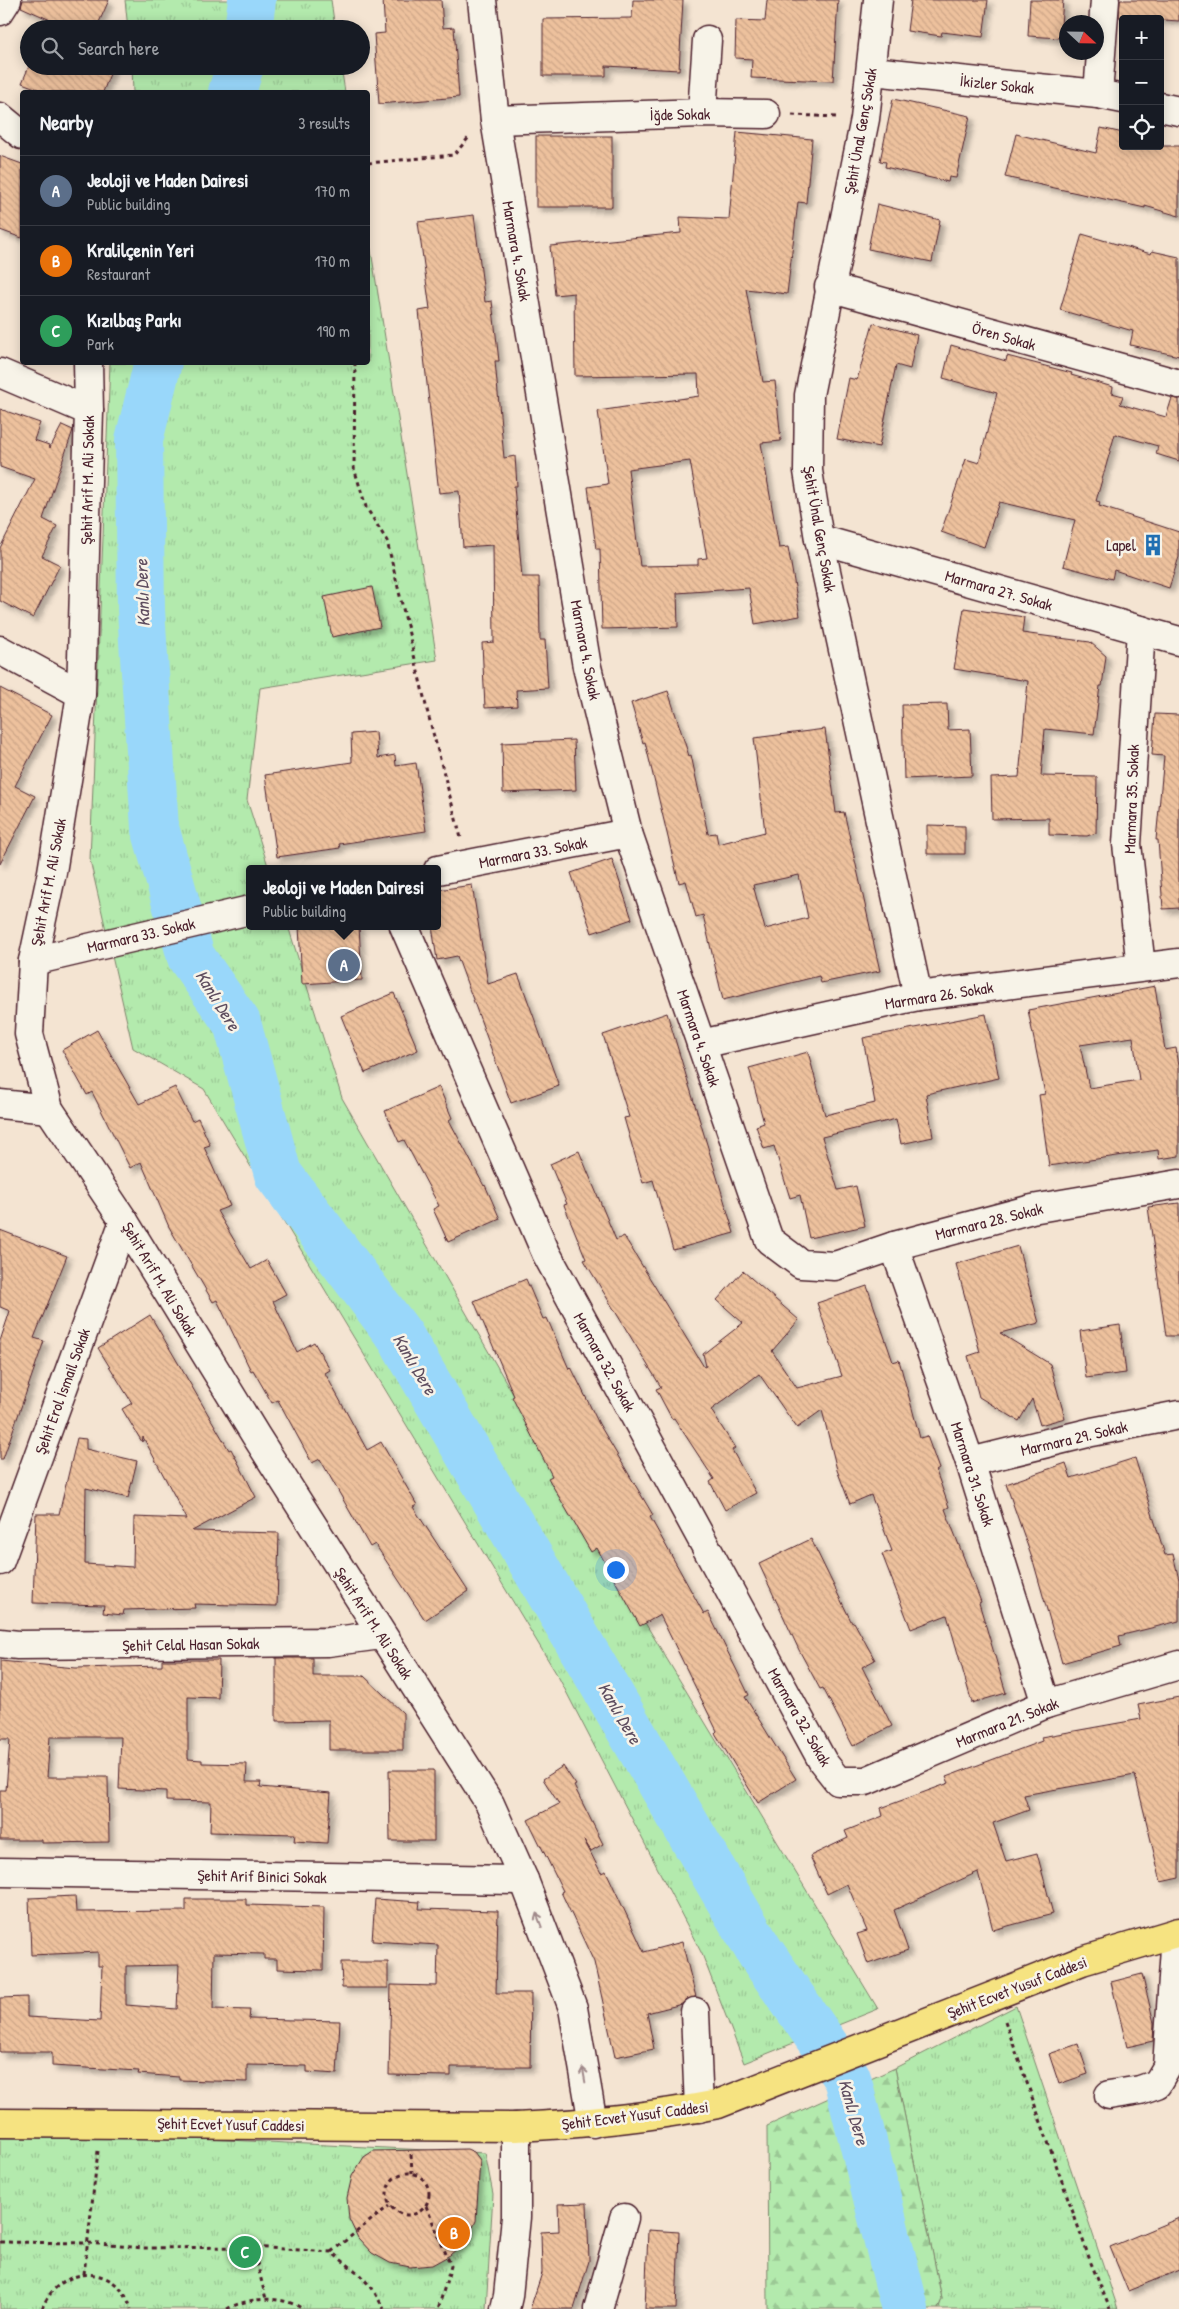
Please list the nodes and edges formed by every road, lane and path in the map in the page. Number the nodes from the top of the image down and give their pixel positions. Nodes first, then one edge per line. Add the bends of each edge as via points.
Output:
1 (7, 0) edge
2 (482, 0) edge
3 (878, 0) edge
4 (1105, 0) edge
5 (0, 11) edge
6 (708, 40) dead end
7 (872, 71) junction
8 (1111, 97) edge
9 (1164, 108) edge
10 (1179, 111) edge
11 (702, 113) junction
12 (766, 114) joint
13 (0, 117) edge
14 (865, 119) junction
15 (495, 120) junction
16 (20, 133) edge
17 (370, 163) edge
18 (829, 287) junction
19 (88, 365) edge
20 (355, 365) edge
21 (0, 373) edge
22 (1179, 384) edge
23 (89, 411) junction
24 (819, 539) junction
25 (1141, 630) junction
26 (1179, 641) edge
27 (0, 650) edge
28 (81, 694) junction
29 (628, 833) junction
30 (469, 865) junction
31 (441, 870) edge
32 (246, 912) edge
33 (406, 930) edge
34 (32, 961) junction
35 (1179, 963) edge
36 (1141, 967) junction
37 (918, 996) junction
38 (702, 1044) junction
39 (0, 1104) edge
40 (49, 1109) junction
41 (1179, 1184) edge
42 (124, 1221) junction
43 (894, 1246) junction
44 (801, 1264) joint
45 (1179, 1415) edge
46 (970, 1462) junction
47 (0, 1561) edge
48 (381, 1635) junction
49 (0, 1643) edge
50 (1179, 1665) edge
51 (1046, 1704) junction
52 (838, 1781) joint
53 (0, 1872) edge
54 (524, 1880) junction
55 (1177, 1932) edge
56 (995, 1995) junction
57 (695, 2012) dead end
58 (1109, 2095) dead end
59 (708, 2106) junction
60 (101, 2122) junction
61 (0, 2123) edge
62 (593, 2123) junction
63 (516, 2127) junction
64 (389, 2206) junction
65 (426, 2206) junction
66 (624, 2218) dead end
67 (0, 2242) edge
68 (88, 2243) junction
69 (254, 2247) junction
70 (331, 2252) junction
71 (84, 2274) junction
72 (266, 2299) junction
73 (42, 2309) edge
74 (130, 2309) edge
75 (227, 2309) edge
76 (303, 2309) edge
77 (384, 2309) edge
78 (438, 2309) edge
79 (505, 2309) edge
80 (598, 2309) edge
81 (1110, 2309) edge

1 - 5 street
2 - 15 street, Marmara 4. Sokak
3 - 7 street, Şehit Ünal Genç Sokak
4 - 8 street
6 - 11 street
7 - 8 street, İkizler Sokak
7 - 14 street, Şehit Ünal Genç Sokak
9 - 10 street
11 - 12 street, İğde Sokak
11 - 15 street, İğde Sokak
12 - 14 path
13 - 16 street
14 - 18 street, Şehit Ünal Genç Sokak
15 - 17 path via 466,139 454,155
15 - 29 street, Marmara 4. Sokak via 587,667
18 - 22 street, Ören Sokak
18 - 24 street, Şehit Ünal Genç Sokak via 809,395 808,471
19 - 23 street, Şehit Arif M. Ali Sokak
20 - 30 path via 354,468 366,507 387,541 427,710
21 - 23 street
23 - 28 street, Şehit Arif M. Ali Sokak
24 - 25 street, Marmara 27. Sokak
24 - 37 street, Şehit Ünal Genç Sokak
25 - 26 street, Marmara 27. Sokak
25 - 36 street, Marmara 35. Sokak via 1127,844
27 - 28 street
28 - 34 street, Şehit Arif M. Ali Sokak via 52,872
29 - 30 street, Marmara 33. Sokak
29 - 38 street, Marmara 4. Sokak
30 - 31 street, Marmara 33. Sokak
32 - 34 street, Marmara 33. Sokak
33 - 52 street, Marmara 32. Sokak via 546,1253 823,1762
34 - 40 street, Şehit Arif M. Ali Sokak via 28,1034
35 - 36 street, Marmara 26. Sokak
36 - 37 street, Marmara 26. Sokak
37 - 38 street, Marmara 26. Sokak
38 - 44 street, Marmara 4. Sokak via 769,1240
39 - 40 street
40 - 42 street, Şehit Arif M. Ali Sokak
41 - 43 street, Marmara 28. Sokak via 1032,1209
42 - 47 street, Şehit Erol İsmail Sokak
42 - 48 street, Şehit Arif M. Ali Sokak
43 - 44 street, Marmara 28. Sokak via 835,1266
43 - 46 street, Marmara 31. Sokak
45 - 46 street, Marmara 29. Sokak via 1092,1432
46 - 51 street, Marmara 31. Sokak
48 - 49 street, Şehit Celal Hasan Sokak via 328,1642
48 - 54 street, Şehit Arif M. Ali Sokak via 490,1804
50 - 51 street, Marmara 21. Sokak
51 - 52 street, Marmara 21. Sokak via 866,1781
53 - 54 street, Şehit Arif Binici Sokak
62 -> 54 street, Şehit Arif M. Ali Sokak via 573,2008
55 - 56 main road, Şehit Ecvet Yusuf Caddesi via 1082,1961
55 - 58 street via 1167,2067 1156,2084
56 - 59 main road, Şehit Ecvet Yusuf Caddesi
56 - 81 path
57 - 59 street
59 - 62 main road, Şehit Ecvet Yusuf Caddesi
60 - 61 main road, Şehit Ecvet Yusuf Caddesi
60 - 63 main road, Şehit Ecvet Yusuf Caddesi
60 - 68 path
62 - 63 main road, Şehit Ecvet Yusuf Caddesi
63 - 79 street via 516,2217
64 - 65 path via 394,2212 408,2216 415,2215
64 - 65 path via 388,2185 392,2179 405,2173 418,2176 428,2186
64 - 70 path
65 - 78 path via 451,2266
66 - 80 street
67 - 68 path
68 - 69 path via 143,2248
68 - 71 path
69 - 70 path
69 - 72 path
70 - 77 path via 372,2288
71 - 73 path via 69,2277 56,2285 46,2297
71 - 74 path via 99,2276 113,2283 124,2293
72 - 75 path via 252,2300
72 - 76 path via 284,2301

